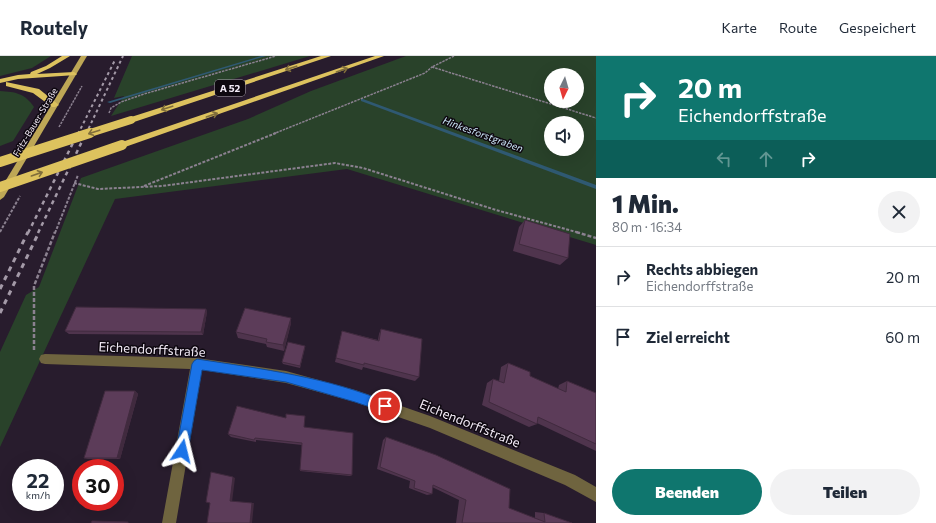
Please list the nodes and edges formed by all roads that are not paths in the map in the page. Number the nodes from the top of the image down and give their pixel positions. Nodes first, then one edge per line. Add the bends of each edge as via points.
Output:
1 (67, 56) edge
2 (84, 56) edge
3 (328, 56) edge
4 (381, 56) edge
5 (18, 77) junction
6 (72, 77) junction
7 (0, 82) edge
8 (9, 84) junction
9 (55, 106) junction
10 (0, 162) edge
11 (0, 187) edge
12 (0, 197) edge
13 (45, 359) road end
14 (197, 364) junction
15 (596, 495) edge
16 (169, 523) edge

1 - 5 highway via 48,67
2 - 6 main road, Fritz-Bauer-Straße
3 -> 10 highway, A 52, bridge
11 -> 4 highway, A 52, bridge
5 - 6 highway
5 - 7 highway
6 - 8 highway
6 - 9 main road, Fritz-Bauer-Straße
7 - 8 highway
8 - 9 highway via 36,91
9 - 12 main road, Fritz-Bauer-Straße
13 - 14 street, Eichendorffstraße
14 - 15 street, Eichendorffstraße via 286,377 355,396 430,422 570,480
14 - 16 street

